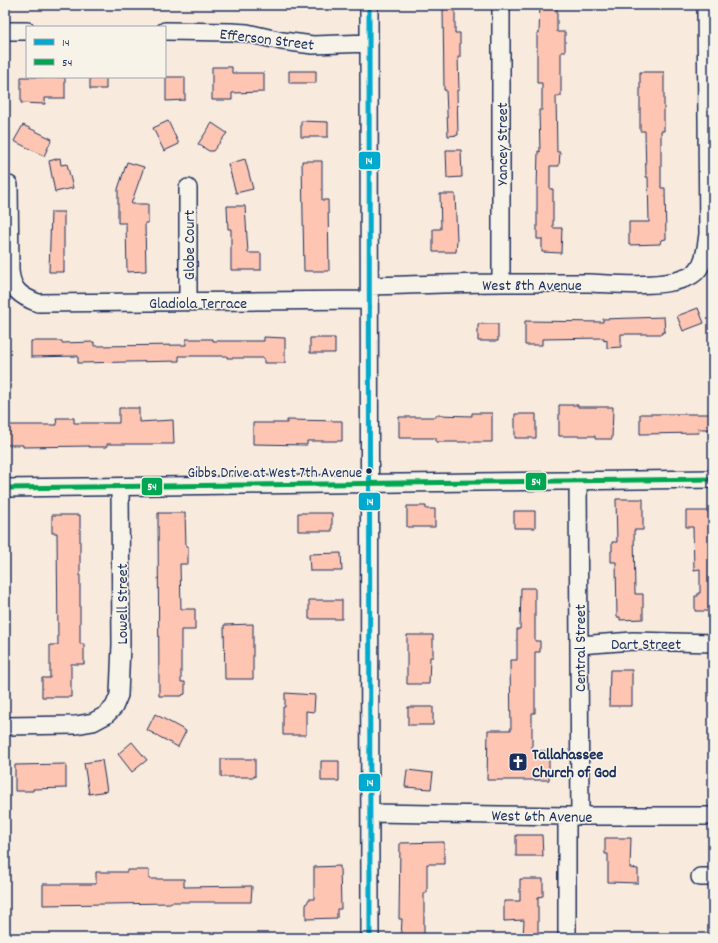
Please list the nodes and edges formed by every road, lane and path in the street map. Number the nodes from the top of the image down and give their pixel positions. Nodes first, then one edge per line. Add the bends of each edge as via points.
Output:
1 (370, 5) edge
2 (501, 5) edge
3 (706, 5) edge
4 (5, 31) edge
5 (26, 31) edge
6 (166, 31) edge
7 (370, 43) junction
8 (710, 155) edge
9 (9, 185) dead end
10 (188, 188) dead end
11 (501, 283) junction
12 (370, 293) junction
13 (188, 302) junction
14 (713, 479) edge
15 (578, 480) junction
16 (370, 484) junction
17 (5, 488) edge
18 (120, 488) junction
19 (713, 643) edge
20 (579, 645) junction
21 (5, 726) edge
22 (370, 813) junction
23 (574, 816) junction
24 (713, 816) edge
25 (370, 938) edge
26 (567, 938) edge

1 - 7 street
2 - 11 street, Yancey Street
3 - 8 street
4 - 5 street
6 - 7 street, Efferson Street via 247,33 313,45
7 - 12 street
8 - 11 street, West 8th Avenue via 708,234 700,267 693,274 665,283
9 - 13 street, Gladiola Terrace via 11,282 16,290 28,298 38,303
10 - 13 street, Globe Court
11 - 12 street, West 8th Avenue
12 - 13 street, Gladiola Terrace
12 - 16 street
14 - 15 street
15 - 16 street
15 - 20 street, Central Street
16 - 18 street
16 - 22 street
17 - 18 street
18 - 21 street, Lowell Street via 121,644 119,695 114,707 93,722 76,725
19 - 20 street, Dart Street via 633,641
20 - 23 street, Central Street
22 - 23 street, West 6th Avenue
22 - 25 street
23 - 24 street, West 6th Avenue
23 - 26 street, Central Street

